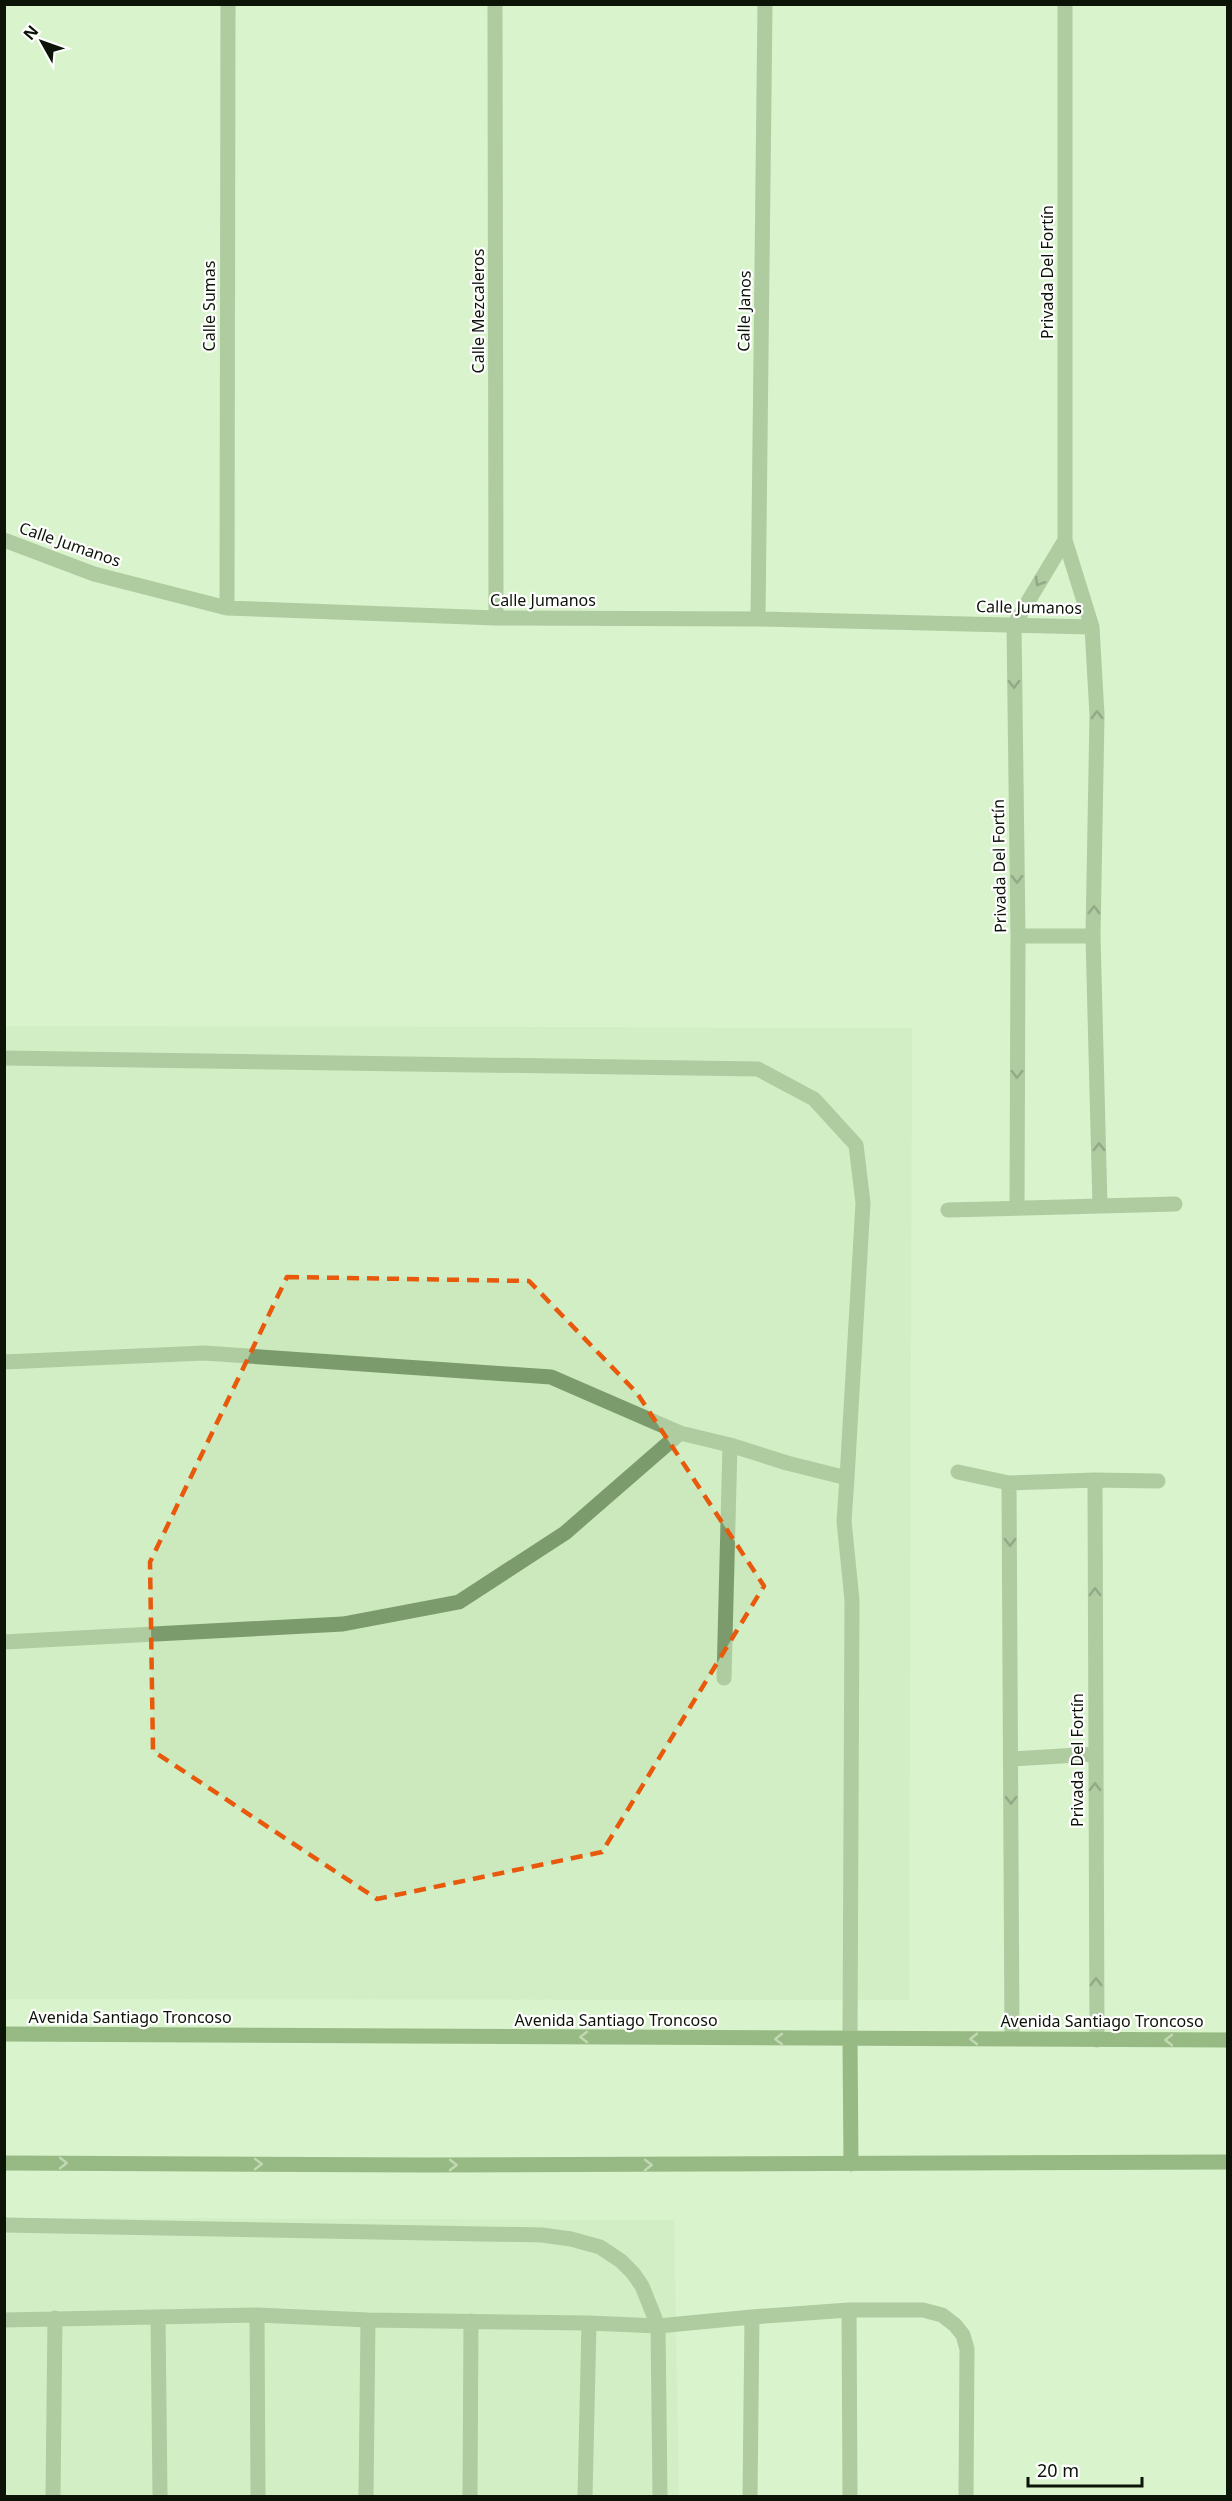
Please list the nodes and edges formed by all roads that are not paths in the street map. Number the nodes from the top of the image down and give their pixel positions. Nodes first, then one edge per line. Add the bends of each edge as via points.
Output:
1 (228, 4) edge
2 (495, 4) edge
3 (765, 4) edge
4 (1065, 4) edge
5 (4, 540) edge
6 (1065, 540) junction
7 (227, 608) junction
8 (496, 618) junction
9 (758, 619) junction
10 (1014, 625) junction
11 (1092, 627) junction
12 (1018, 936) junction
13 (1093, 936) junction
14 (4, 1059) edge
15 (1175, 1204) dead end
16 (1017, 1206) junction
17 (1100, 1206) junction
18 (948, 1210) dead end
19 (4, 1362) edge
20 (680, 1433) junction
21 (730, 1445) junction
22 (958, 1472) dead end
23 (847, 1478) junction
24 (1095, 1480) junction
25 (1158, 1481) dead end
26 (1010, 1483) junction
27 (4, 1642) edge
28 (724, 1678) dead end
29 (1095, 1754) junction
30 (1011, 1759) junction
31 (4, 2034) edge
32 (1012, 2038) junction
33 (850, 2039) junction
34 (1097, 2040) junction
35 (1227, 2040) edge
36 (1227, 2162) edge
37 (4, 2163) edge
38 (851, 2164) junction
39 (4, 2225) edge
40 (849, 2310) junction
41 (257, 2315) junction
42 (158, 2317) junction
43 (752, 2317) junction
44 (55, 2318) junction
45 (4, 2320) edge
46 (368, 2320) junction
47 (471, 2320) junction
48 (589, 2323) junction
49 (658, 2326) junction
50 (53, 2496) edge
51 (160, 2496) edge
52 (258, 2496) edge
53 (366, 2496) edge
54 (470, 2496) edge
55 (585, 2496) edge
56 (660, 2496) edge
57 (750, 2496) edge
58 (850, 2496) edge
59 (966, 2496) edge

1 - 7 street, Calle Sumas
2 - 8 street, Calle Mezcaleros
3 - 9 street, Calle Janos
4 - 6 street, Privada Del Fortín
5 - 7 street, Calle Jumanos via 94,574
6 -> 10 street
6 - 11 street, Privada Del Fortín
7 - 8 street, Calle Jumanos
8 - 9 street, Calle Jumanos
9 - 10 street, Calle Jumanos
10 - 11 street, Calle Jumanos
10 -> 12 street, Privada Del Fortín
13 -> 11 street, Privada Del Fortín via 1097,716
12 - 13 street
12 -> 16 street, Privada Del Fortín
17 -> 13 street, Privada Del Fortín
14 - 23 street via 758,1069 814,1099 856,1145 863,1203
15 - 17 street
16 - 17 street
16 - 18 street
19 - 20 street via 204,1353 551,1377
20 - 21 street
20 - 27 street via 565,1533 459,1602 343,1624
21 - 23 street
21 - 28 street
22 - 26 street
23 - 33 street via 844,1521 852,1600
24 - 25 street
24 - 26 street
29 -> 24 street, Privada Del Fortín
26 -> 30 street
29 - 30 street
34 -> 29 street, Privada Del Fortín
30 -> 32 street
33 -> 31 main road, Avenida Santiago Troncoso
32 -> 33 main road, Avenida Santiago Troncoso
32 - 34 main road, Avenida Santiago Troncoso
33 - 38 main road
35 -> 34 main road, Avenida Santiago Troncoso
36 - 38 main road
37 -> 38 main road
39 - 49 street via 542,2235 571,2239 600,2247 633,2273
40 - 43 street
40 - 58 street
40 - 59 street via 923,2310 942,2315 963,2335 967,2349
41 - 42 street
41 - 46 street
41 - 52 street
42 - 44 street
42 - 51 street
43 - 49 street
43 - 57 street
44 - 45 street
44 - 50 street
46 - 47 street
46 - 53 street
47 - 48 street
47 - 54 street
48 - 49 street
48 - 55 street
49 - 56 street

